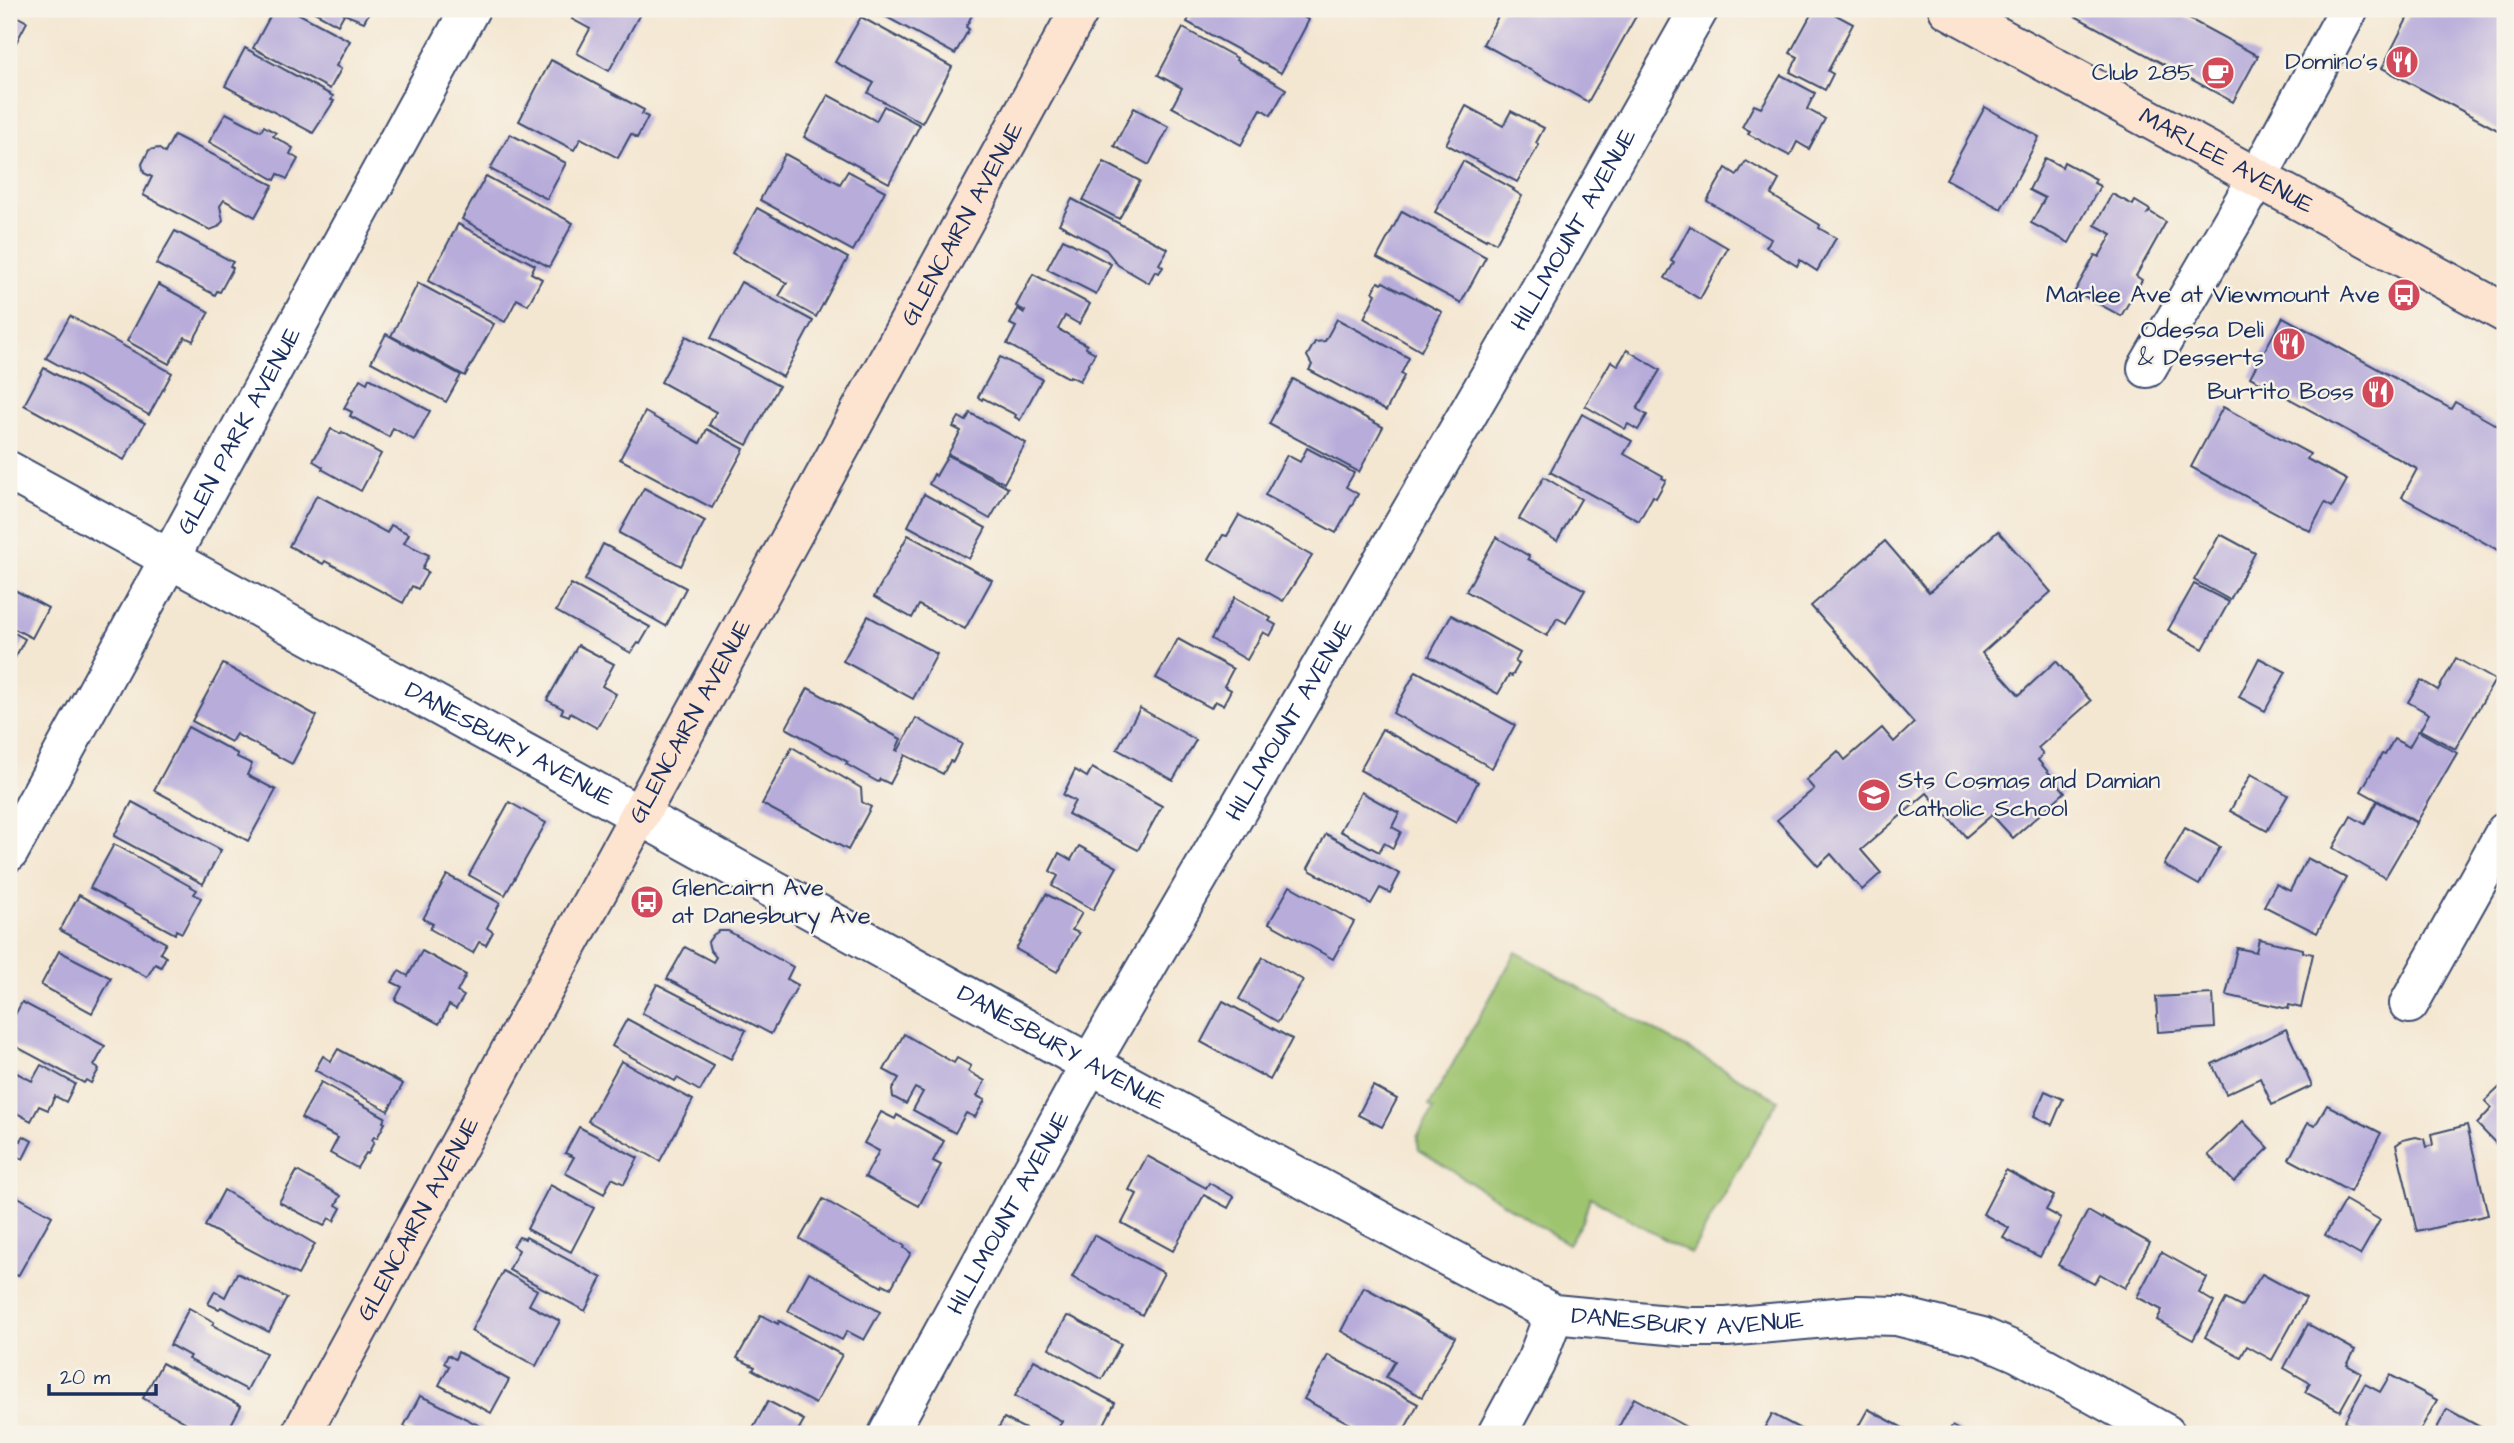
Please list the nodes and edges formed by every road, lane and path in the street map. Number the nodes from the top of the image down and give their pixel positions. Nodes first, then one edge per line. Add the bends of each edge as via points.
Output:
1 (470, 9) edge
2 (1080, 9) edge
3 (1699, 9) edge
4 (1948, 9) edge
5 (2349, 9) edge
6 (2258, 177) junction
7 (2505, 313) edge
8 (2147, 368) dead end
9 (9, 471) edge
10 (168, 558) junction
11 (639, 815) junction
12 (2505, 832) edge
13 (9, 852) edge
14 (2409, 1004) dead end
15 (1090, 1064) junction
16 (1554, 1314) junction
17 (301, 1434) edge
18 (887, 1434) edge
19 (1497, 1434) edge
20 (2166, 1434) edge

1 - 10 street, GLEN PARK AVENUE
2 - 11 street, GLENCAIRN AVENUE
3 - 15 street, HILLMOUNT AVENUE
4 - 6 street, MARLEE AVENUE
5 - 6 street
6 - 7 street, MARLEE AVENUE
6 - 8 street
9 - 10 street, DANESBURY AVENUE
10 - 11 street, DANESBURY AVENUE
10 - 13 street, GLEN PARK AVENUE
11 - 15 street, DANESBURY AVENUE
11 - 17 street, GLENCAIRN AVENUE
12 - 14 street
15 - 16 street, DANESBURY AVENUE
15 - 18 street, HILLMOUNT AVENUE
16 - 19 street via 1535,1364
16 - 20 street, DANESBURY AVENUE via 1689,1327 1897,1316 1982,1337 2019,1353

